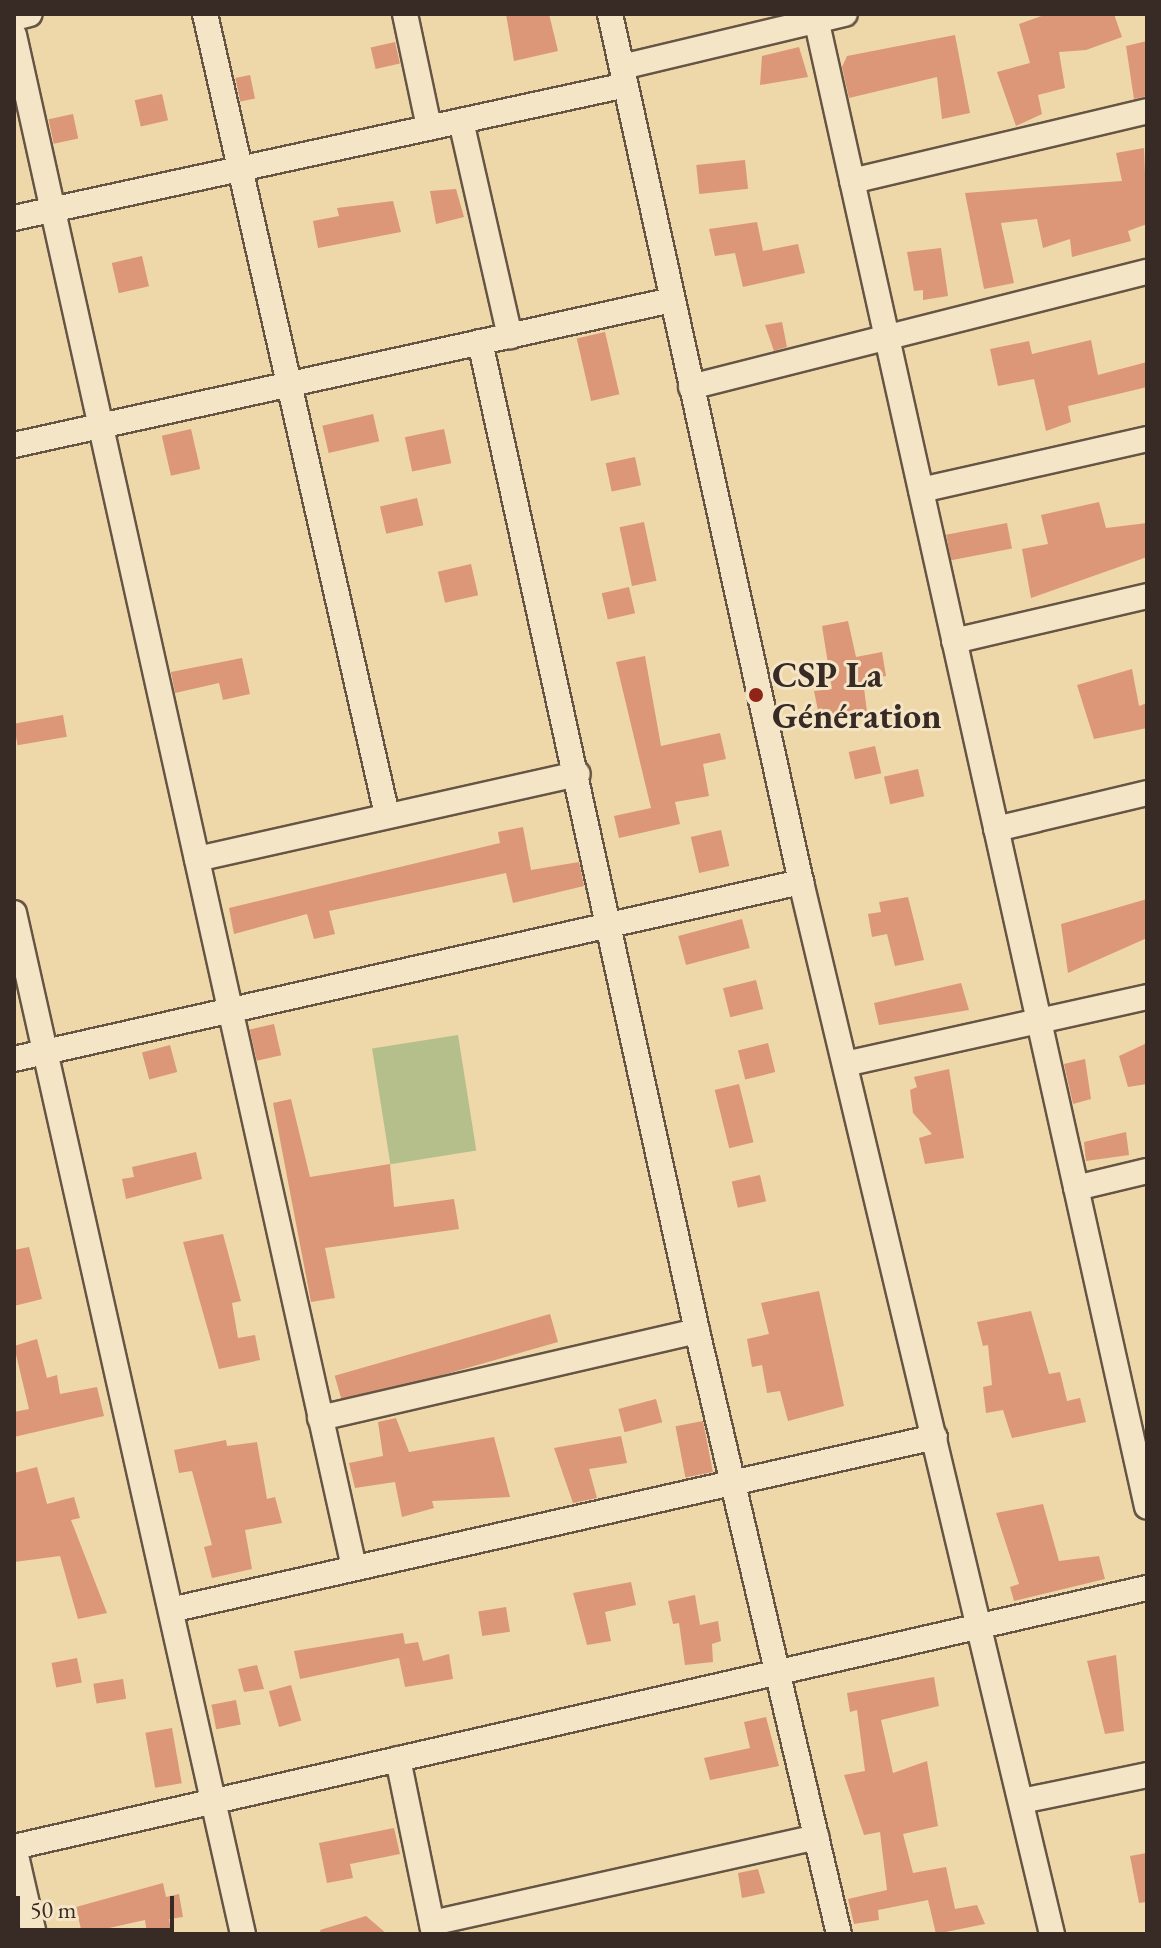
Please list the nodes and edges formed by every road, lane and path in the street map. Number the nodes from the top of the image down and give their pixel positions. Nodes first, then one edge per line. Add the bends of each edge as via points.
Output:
1 (30, 14) edge
2 (205, 14) edge
3 (405, 14) edge
4 (610, 14) edge
5 (845, 14) edge
6 (816, 17) edge
7 (14, 18) edge
8 (14, 35) edge
9 (624, 76) junction
10 (1147, 111) edge
11 (461, 121) junction
12 (429, 127) junction
13 (238, 169) junction
14 (852, 181) junction
15 (52, 210) junction
16 (14, 218) edge
17 (1147, 272) edge
18 (672, 300) junction
19 (510, 336) junction
20 (887, 337) junction
21 (480, 342) junction
22 (288, 386) junction
23 (691, 387) junction
24 (100, 425) junction
25 (1147, 439) edge
26 (14, 445) edge
27 (921, 490) junction
28 (1147, 596) edge
29 (954, 641) junction
30 (578, 774) junction
31 (1147, 793) edge
32 (387, 815) junction
33 (996, 829) junction
34 (197, 859) junction
35 (801, 882) junction
36 (14, 913) edge
37 (610, 927) junction
38 (1147, 997) edge
39 (230, 1010) junction
40 (1039, 1021) junction
41 (44, 1052) junction
42 (14, 1059) edge
43 (845, 1064) junction
44 (1147, 1171) edge
45 (1076, 1188) junction
46 (697, 1331) junction
47 (320, 1418) junction
48 (935, 1437) junction
49 (732, 1482) junction
50 (1147, 1507) edge
51 (354, 1568) junction
52 (1147, 1588) edge
53 (175, 1609) junction
54 (981, 1626) junction
55 (778, 1672) junction
56 (398, 1759) junction
57 (1147, 1775) edge
58 (1022, 1801) junction
59 (213, 1802) junction
60 (816, 1837) junction
61 (14, 1847) edge
62 (433, 1929) edge
63 (34, 1934) edge
64 (243, 1934) edge
65 (839, 1934) edge
66 (1052, 1934) edge

1 - 7 street
2 - 13 street
3 - 12 street
4 - 9 street
5 - 6 street
6 - 9 street
6 - 14 street
8 - 15 street
9 - 11 street
9 - 18 street
10 - 14 street
11 - 12 street
11 - 19 street
12 - 13 street
13 - 15 street
13 - 22 street
14 - 20 street
15 - 16 street
15 - 24 street
17 - 20 street
18 - 19 street
18 - 23 street
19 - 21 street
20 - 23 street
20 - 27 street
21 - 22 street
21 - 30 street
22 - 24 street
22 - 32 street
23 - 35 street
24 - 26 street
24 - 34 street
25 - 27 street
27 - 29 street
28 - 29 street
29 - 33 street
30 - 32 street
30 - 37 street
31 - 33 street
32 - 34 street
33 - 40 street
34 - 39 street
35 - 37 street
35 - 43 street
36 - 41 street
37 - 39 street
37 - 46 street
38 - 40 street
39 - 41 street
39 - 47 street
40 - 43 street
40 - 45 street
41 - 42 street
41 - 53 street
43 - 48 street
44 - 45 street
45 - 50 street
46 - 47 street
46 - 49 street
47 - 51 street
48 - 49 street
48 - 54 street
49 - 51 street
49 - 55 street
51 - 53 street
52 - 54 street
53 - 59 street
54 - 55 street
54 - 58 street
55 - 56 street
55 - 60 street
56 - 59 street
56 - 62 street
57 - 58 street
58 - 66 street
59 - 61 street
59 - 64 street
60 - 62 street
60 - 65 street
61 - 63 street

